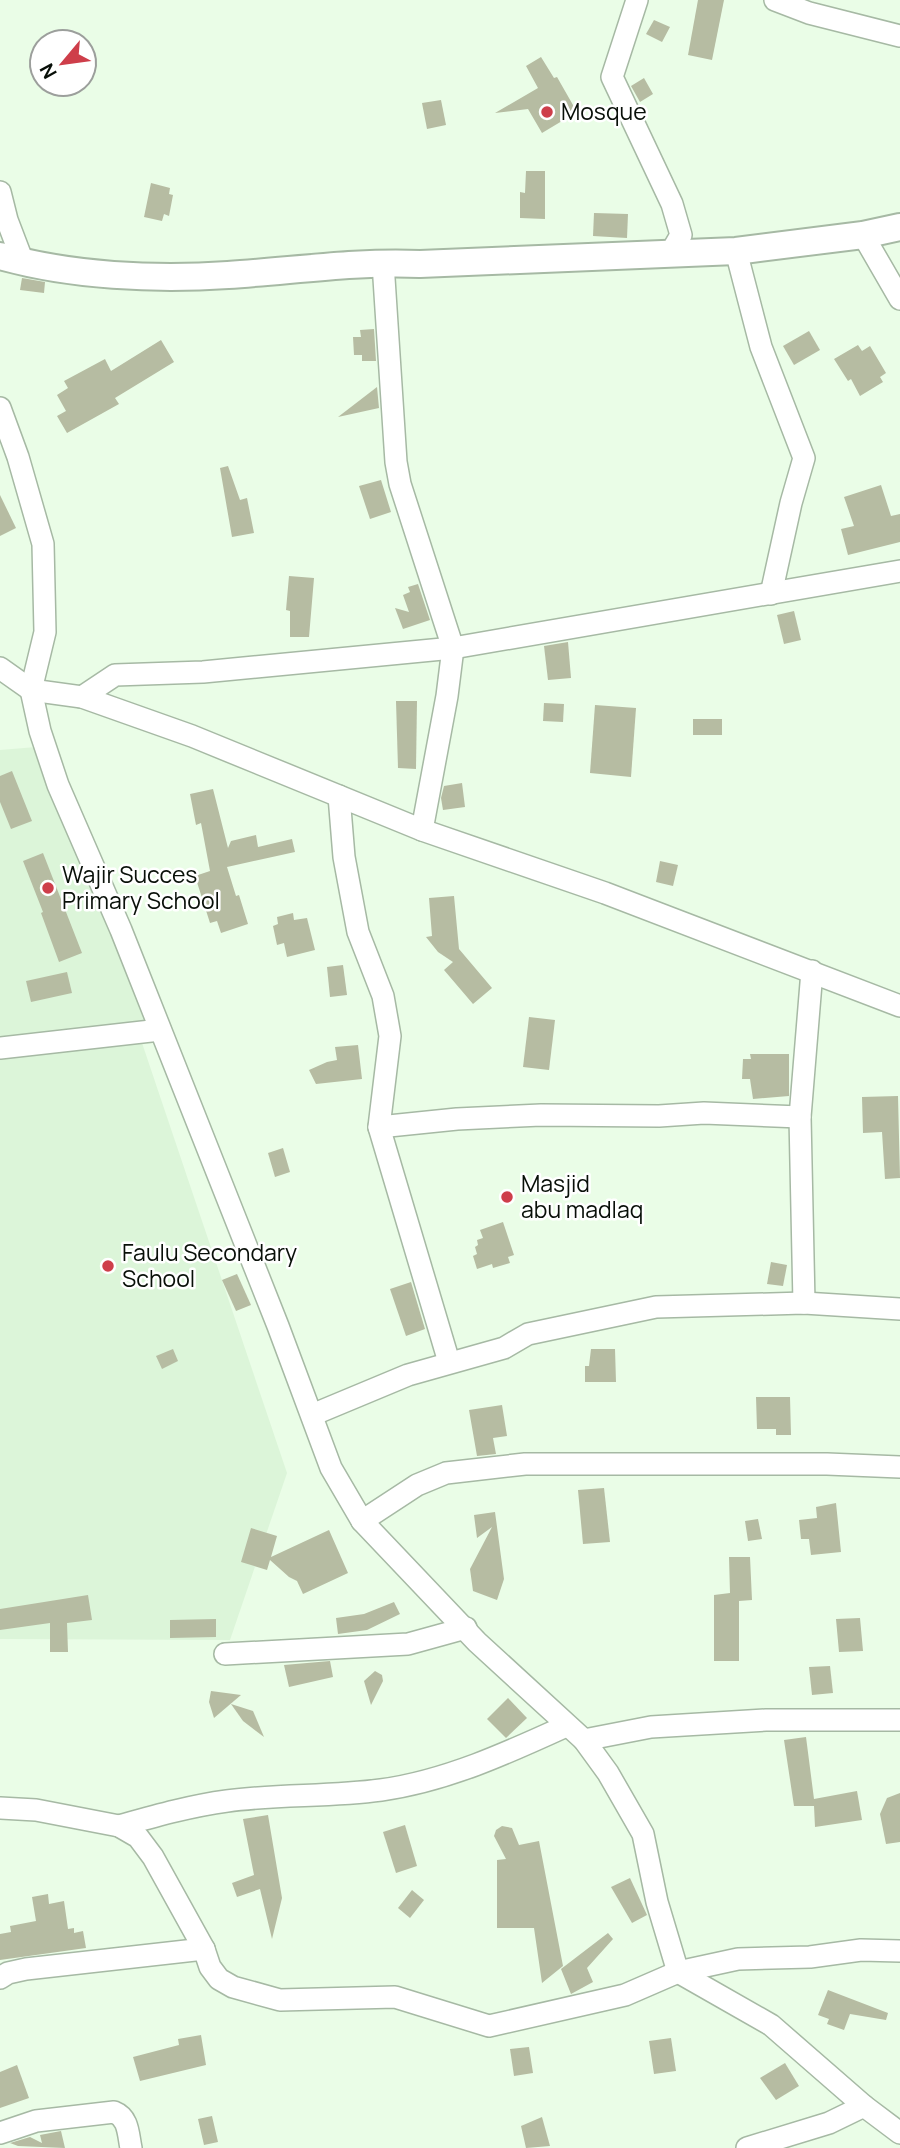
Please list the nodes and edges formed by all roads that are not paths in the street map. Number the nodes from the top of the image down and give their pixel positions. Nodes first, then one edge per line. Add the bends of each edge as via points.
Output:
1 (637, 0) edge
2 (775, 0) edge
3 (900, 36) edge
4 (0, 192) edge
5 (900, 227) edge
6 (863, 235) junction
7 (736, 251) junction
8 (670, 254) junction
9 (12, 259) edge
10 (383, 263) junction
11 (900, 299) edge
12 (0, 408) edge
13 (900, 571) edge
14 (771, 594) junction
15 (453, 648) junction
16 (0, 668) edge
17 (31, 690) junction
18 (82, 697) junction
19 (338, 796) junction
20 (422, 830) junction
21 (812, 971) junction
22 (900, 1006) edge
23 (160, 1030) junction
24 (0, 1048) edge
25 (800, 1117) junction
26 (379, 1127) junction
27 (804, 1303) junction
28 (900, 1309) edge
29 (449, 1362) junction
30 (312, 1415) junction
31 (900, 1467) edge
32 (362, 1521) junction
33 (466, 1629) junction
34 (225, 1654) dead end
35 (900, 1720) edge
36 (566, 1726) junction
37 (584, 1740) junction
38 (0, 1808) edge
39 (119, 1826) junction
40 (204, 1949) junction
41 (900, 1951) edge
42 (678, 1972) junction
43 (0, 1978) edge
44 (864, 2106) junction
45 (0, 2133) edge
46 (900, 2133) edge
47 (131, 2148) edge
48 (747, 2148) edge

1 - 8 street via 612,77 672,204 681,235
2 - 3 street
4 - 9 street
5 - 6 street
6 - 7 street
6 - 11 street
7 - 8 street
7 - 14 street via 761,347 804,458
8 - 10 street
9 - 10 street via 135,277
10 - 15 street via 396,462
12 - 17 street via 43,544 45,632
13 - 14 street
14 - 15 street
15 - 18 street via 203,672 115,675
15 - 20 street
16 - 17 street
17 - 18 street
17 - 23 street via 58,785
18 - 19 street
19 - 20 street
19 - 26 street via 358,932 383,996 390,1036
20 - 21 street
21 - 22 street
21 - 25 street
23 - 24 street
23 - 30 street
25 - 26 street via 541,1115
25 - 27 street
26 - 29 street
27 - 28 street
27 - 29 street via 656,1307 528,1334 504,1348
29 - 30 street
30 - 32 street via 331,1468
31 - 32 street via 525,1464 446,1474 417,1485
32 - 33 street
33 - 34 street via 408,1644
33 - 36 street
35 - 37 street via 766,1720 651,1727
36 - 37 street
36 - 39 street via 435,1779 381,1790 229,1800
37 - 42 street via 643,1834
38 - 39 street
39 - 40 street via 146,1847
40 - 42 street via 219,1979 246,1991 280,2000 395,1997 489,2026 625,1995
40 - 43 street via 26,1969
41 - 42 street via 737,1959
42 - 44 street via 771,2025
44 - 46 street
44 - 48 street via 829,2123
45 - 47 street via 36,2121 114,2112 126,2123

